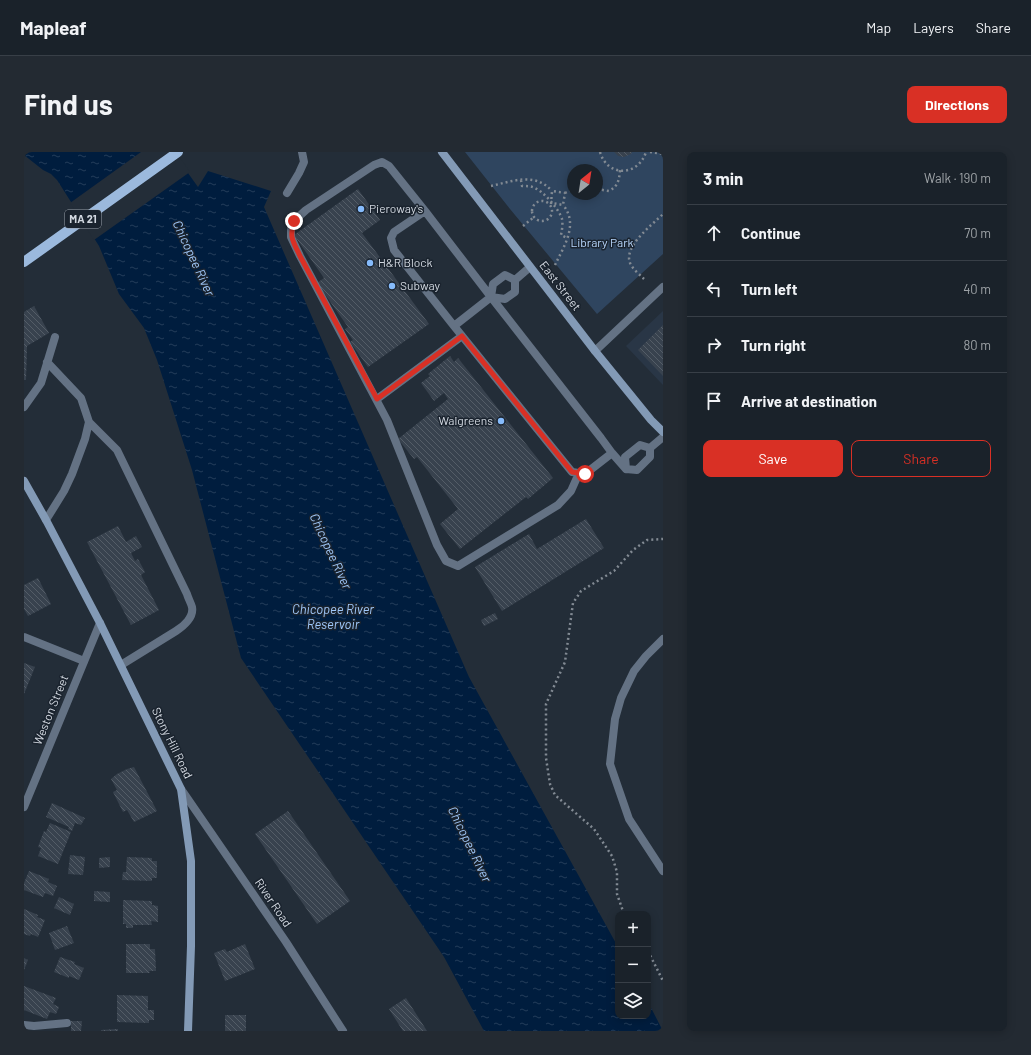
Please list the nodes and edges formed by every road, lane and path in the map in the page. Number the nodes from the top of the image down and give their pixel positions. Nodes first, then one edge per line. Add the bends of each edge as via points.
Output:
1 (178, 152) edge
2 (302, 152) edge
3 (442, 152) edge
4 (600, 152) edge
5 (646, 152) edge
6 (650, 152) edge
7 (663, 154) edge
8 (620, 170) junction
9 (521, 180) junction
10 (491, 186) dead end
11 (603, 190) edge
12 (552, 191) junction
13 (287, 193) dead end
14 (565, 193) joint
15 (550, 204) junction
16 (563, 205) junction
17 (425, 211) junction
18 (663, 214) edge
19 (534, 217) junction
20 (523, 226) dead end
21 (567, 238) junction
22 (24, 262) edge
23 (555, 265) dead end
24 (530, 267) junction
25 (644, 279) dead end
26 (515, 280) junction
27 (663, 287) edge
28 (491, 298) junction
29 (454, 326) junction
30 (462, 336) junction
31 (55, 337) dead end
32 (595, 351) junction
33 (47, 362) junction
34 (377, 399) junction
35 (24, 407) edge
36 (89, 422) junction
37 (663, 432) edge
38 (663, 437) edge
39 (650, 448) junction
40 (612, 453) junction
41 (626, 469) junction
42 (579, 473) junction
43 (24, 481) edge
44 (44, 517) junction
45 (663, 539) edge
46 (100, 623) junction
47 (24, 637) edge
48 (663, 639) edge
49 (84, 661) junction
50 (120, 665) junction
51 (182, 789) junction
52 (24, 807) edge
53 (663, 871) edge
54 (623, 911) edge
55 (651, 957) edge
56 (663, 981) edge
57 (67, 1023) dead end
58 (24, 1025) edge
59 (188, 1031) edge
60 (343, 1031) edge

1 - 22 main road, MA 21
2 - 13 street via 304,162
3 - 24 main road, East Street
4 - 8 path via 609,166
5 - 8 path via 637,166 631,170
6 - 7 path
8 - 11 path via 615,188
9 - 10 path
9 - 12 path via 532,179 547,185
9 - 15 path via 522,186 536,188 544,194
12 - 14 path
12 - 15 path
14 - 16 path
15 - 16 path
15 - 19 path via 536,203 532,208
15 - 19 path via 551,213 548,218 539,221
15 - 21 path via 562,219 561,235
16 - 21 path via 569,214 570,222
17 - 28 street
17 - 29 street via 394,232 391,238 394,250
17 - 34 street via 389,166 382,162 306,210 294,221 291,230 291,237 300,256
18 - 25 path via 632,245 629,255 630,264
19 - 20 path
21 - 23 path
24 - 26 street
24 - 32 main road, East Street
26 - 28 street via 515,292 506,299
26 - 28 street via 505,275 493,284
27 - 32 street
28 - 29 street
28 - 40 street
29 - 30 street
30 - 34 street
30 - 42 street via 572,472
31 - 33 street
32 - 37 main road, East Street
33 - 35 street via 41,383
33 - 36 street via 81,398
34 - 42 street via 437,545 446,561 458,566 558,505 571,491
36 - 44 street via 85,439 64,491
36 - 50 street via 117,450 192,608 185,626
38 - 39 street
39 - 41 street via 650,457 637,470
39 - 41 street via 640,445 625,457
40 - 41 street
40 - 42 street via 585,474
43 - 44 main road, Stony Hill Road
44 - 46 main road, Stony Hill Road
45 - 54 path via 647,540 633,550 614,571 581,591 573,603 565,662 546,704 546,758 550,784 555,796 594,829 612,856 617,872 617,894
46 - 49 street, Weston Street
46 - 50 main road, Stony Hill Road
47 - 49 street
48 - 53 street via 634,671 621,698 615,719 610,764 629,819
49 - 52 street, Weston Street
50 - 51 main road, Stony Hill Road
51 - 59 main road, Stony Hill Road via 191,861
51 - 60 street, River Road
55 - 56 path
57 - 58 street

